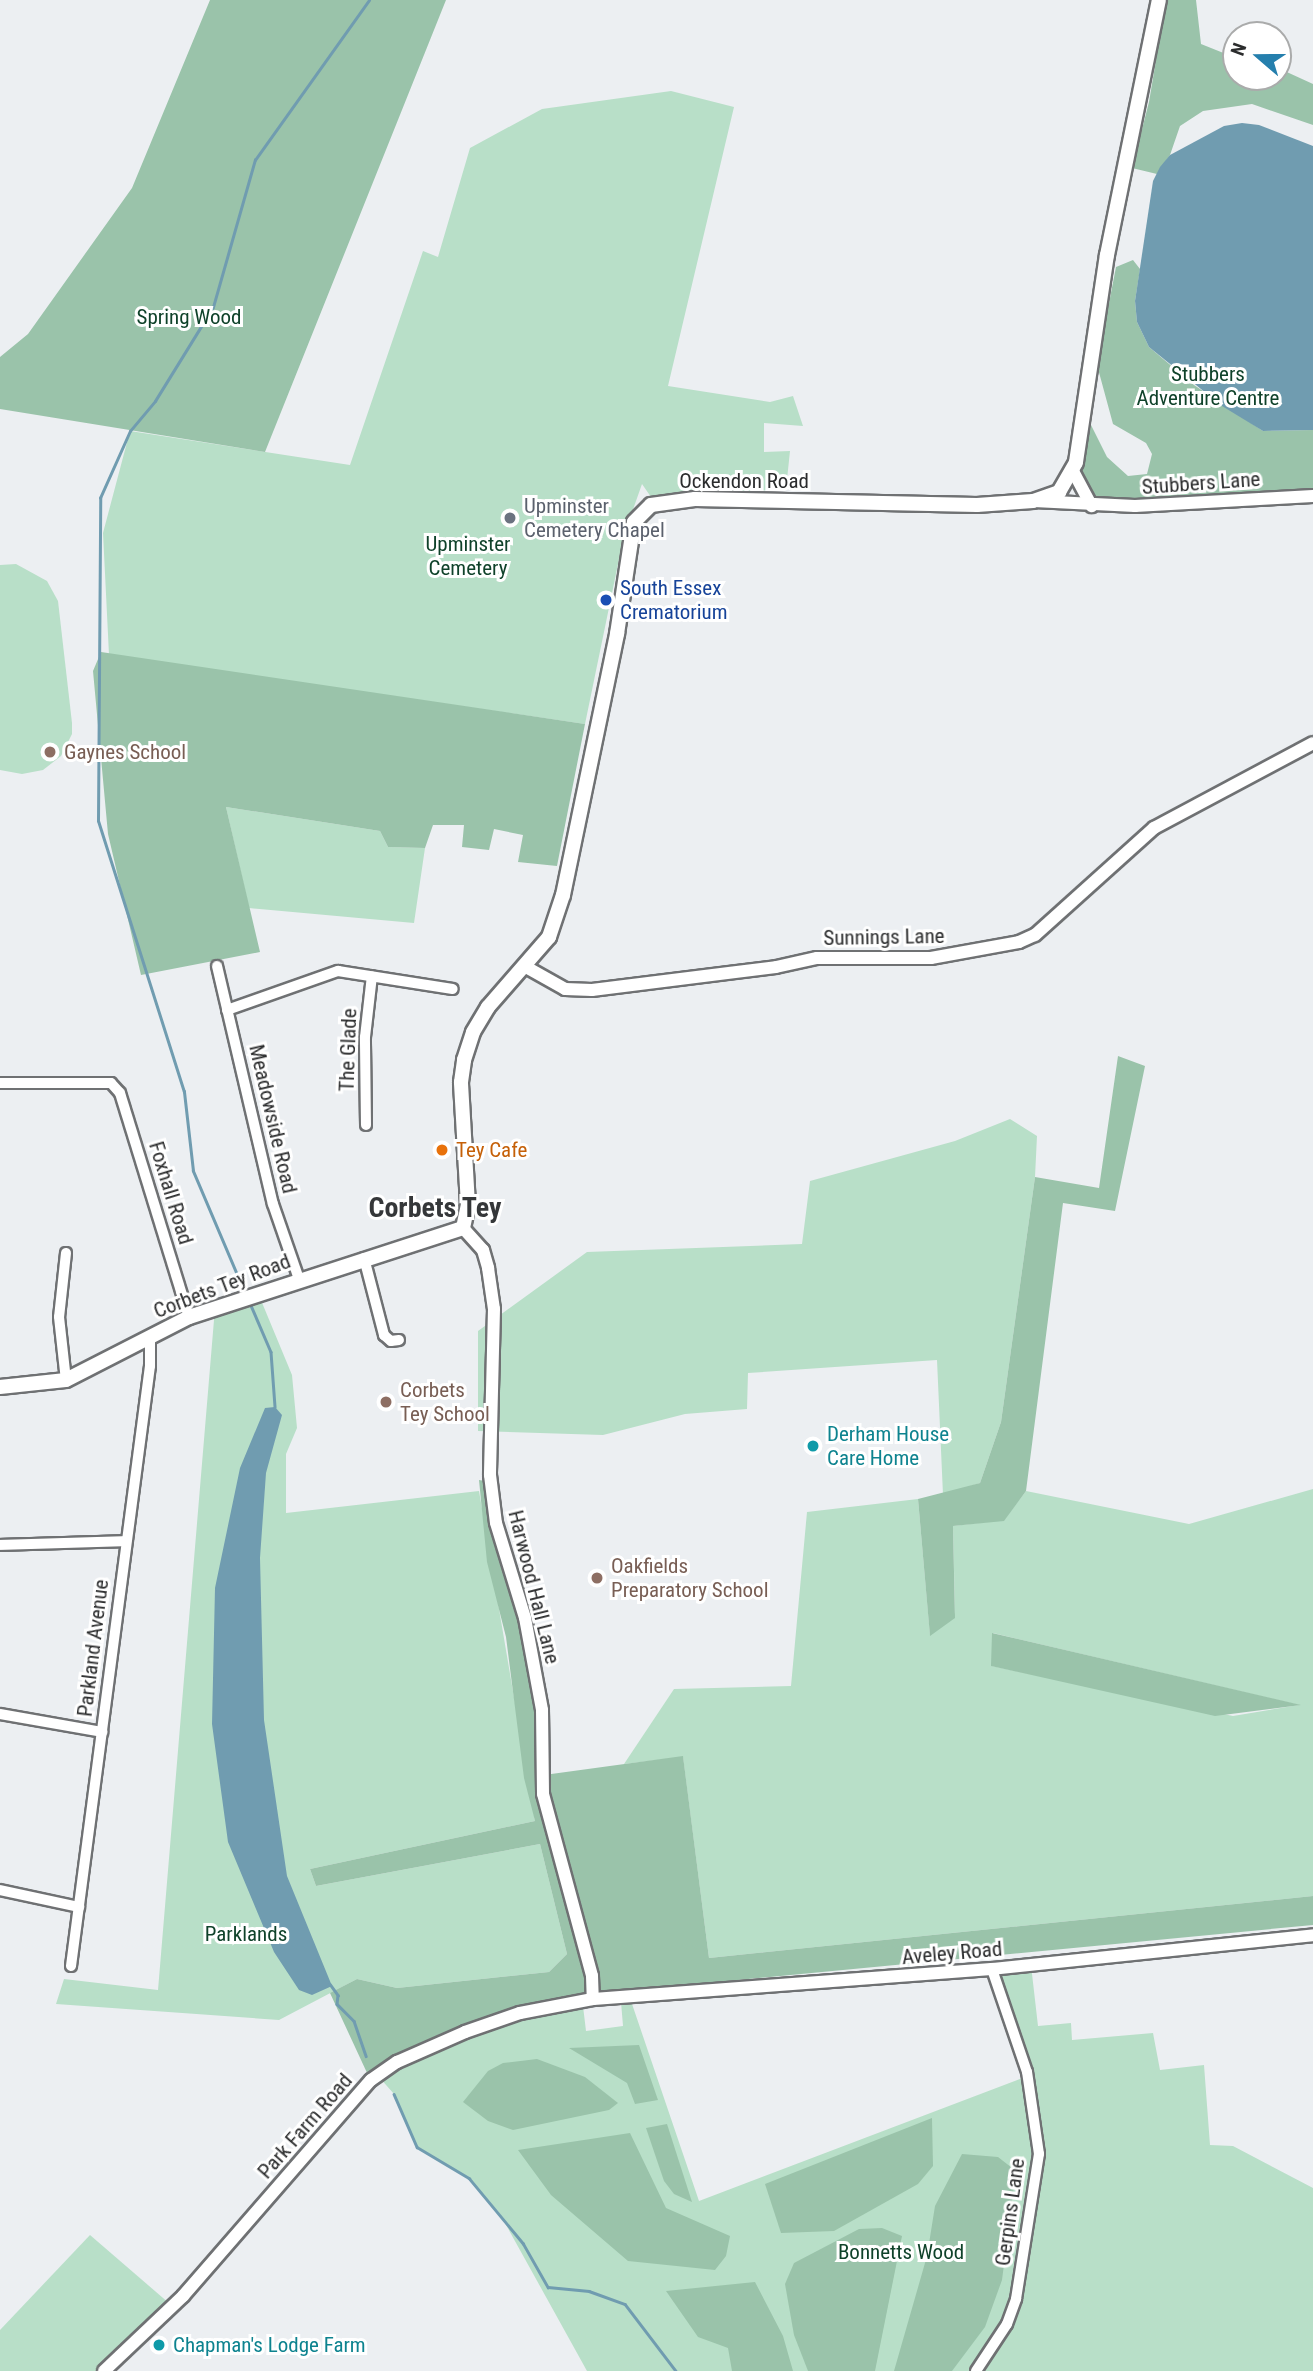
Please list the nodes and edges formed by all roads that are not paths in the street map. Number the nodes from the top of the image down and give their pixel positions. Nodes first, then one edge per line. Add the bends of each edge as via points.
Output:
1 (1159, 0) edge
2 (1073, 471) junction
3 (1313, 496) edge
4 (1033, 501) junction
5 (1092, 506) junction
6 (1313, 743) edge
7 (217, 966) dead end
8 (526, 967) junction
9 (372, 976) junction
10 (453, 989) dead end
11 (227, 1010) junction
12 (0, 1083) edge
13 (366, 1125) dead end
14 (463, 1228) junction
15 (66, 1253) dead end
16 (364, 1258) junction
17 (299, 1279) junction
18 (189, 1317) junction
19 (150, 1336) junction
20 (400, 1340) dead end
21 (66, 1380) junction
22 (0, 1387) edge
23 (125, 1541) junction
24 (0, 1545) edge
25 (0, 1714) edge
26 (102, 1732) junction
27 (0, 1891) edge
28 (79, 1906) junction
29 (1313, 1935) edge
30 (71, 1966) dead end
31 (992, 1969) junction
32 (593, 1999) junction
33 (104, 2371) edge
34 (976, 2371) edge

1 - 2 main road via 1107,255
2 - 4 main road, Ockendon Road via 1059,492
2 - 5 street
3 - 5 street, Stubbers Lane
4 - 5 street, Stubbers Lane
4 - 8 main road, Ockendon Road via 977,505 695,499 651,505 643,511 629,534 617,634 563,895 549,937
6 - 8 street, Sunnings Lane via 1154,828 1035,934 1019,942 931,958 817,958 592,990 565,989
7 - 11 street, Meadowside Road
8 - 14 main road, Ockendon Road via 488,1007 464,1059 461,1083 468,1205
9 - 10 street
9 - 11 street via 338,971
9 - 13 street, The Glade via 365,1037
11 - 17 street, Meadowside Road via 273,1204
12 - 18 street, Foxhall Road via 111,1083 120,1093
14 - 16 main road, Corbets Tey Road via 456,1234 414,1241
14 - 32 street, Harwood Hall Lane via 483,1250 488,1268 494,1309 490,1475 496,1523 525,1618 542,1710 543,1794 592,1976
15 - 21 street via 60,1317
16 - 17 main road, Corbets Tey Road
16 - 20 street via 384,1335 391,1341
17 - 18 main road, Corbets Tey Road
18 - 19 main road, Corbets Tey Road
19 - 21 main road, Corbets Tey Road
19 - 23 street, Parkland Avenue via 150,1366
21 - 22 main road, Corbets Tey Road
23 - 24 street
23 - 26 street, Parkland Avenue
25 - 26 street
26 - 28 street, Parkland Avenue
27 - 28 street
28 - 30 street, Parkland Avenue
29 - 31 street, Aveley Road
31 - 32 street, Aveley Road
31 - 34 street, Gerpins Lane via 1027,2072 1039,2154 1016,2299 1007,2324
32 - 33 street, Park Farm Road via 520,2013 465,2032 397,2062 371,2080 183,2296

